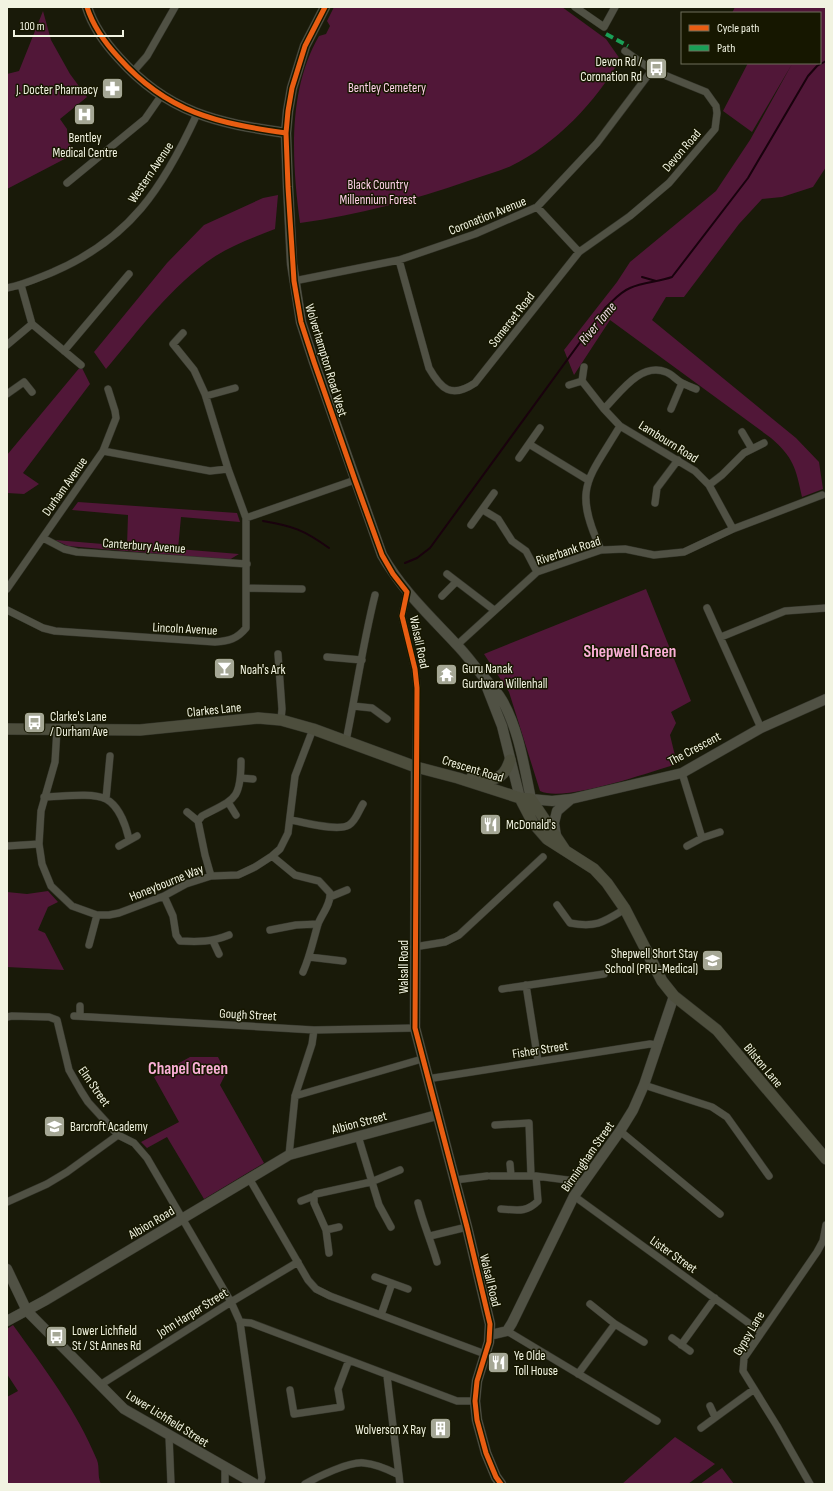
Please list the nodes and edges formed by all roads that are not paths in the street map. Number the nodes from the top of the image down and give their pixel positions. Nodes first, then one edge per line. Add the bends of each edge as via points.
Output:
1 (87, 7) edge
2 (175, 7) edge
3 (326, 7) edge
4 (575, 7) edge
5 (615, 7) edge
6 (625, 51) dead end
7 (652, 70) junction
8 (132, 73) junction
9 (161, 96) junction
10 (197, 114) junction
11 (286, 133) junction
12 (67, 183) dead end
13 (537, 208) junction
14 (579, 252) junction
15 (399, 260) junction
16 (129, 274) dead end
17 (294, 281) junction
18 (21, 285) junction
19 (7, 288) edge
20 (32, 324) junction
21 (183, 333) dead end
22 (7, 344) edge
23 (64, 351) junction
24 (81, 365) dead end
25 (584, 367) dead end
26 (582, 381) junction
27 (682, 383) junction
28 (569, 385) dead end
29 (235, 388) dead end
30 (108, 389) dead end
31 (696, 389) dead end
32 (32, 392) dead end
33 (7, 394) edge
34 (206, 396) junction
35 (604, 409) junction
36 (671, 409) dead end
37 (620, 426) junction
38 (540, 428) dead end
39 (742, 432) dead end
40 (764, 443) dead end
41 (530, 444) junction
42 (752, 449) junction
43 (104, 451) junction
44 (519, 458) dead end
45 (678, 460) junction
46 (228, 469) junction
47 (355, 480) junction
48 (588, 480) junction
49 (709, 485) junction
50 (494, 493) dead end
51 (822, 495) dead end
52 (655, 503) dead end
53 (483, 510) junction
54 (246, 518) junction
55 (471, 525) dead end
56 (734, 529) junction
57 (43, 538) junction
58 (601, 550) junction
59 (247, 564) junction
60 (538, 572) junction
61 (447, 574) dead end
62 (456, 582) junction
63 (247, 588) junction
64 (7, 589) edge
65 (302, 589) dead end
66 (407, 592) junction
67 (375, 595) dead end
68 (442, 596) dead end
69 (707, 608) dead end
70 (826, 608) edge
71 (7, 610) edge
72 (494, 610) junction
73 (721, 637) junction
74 (457, 645) junction
75 (278, 654) dead end
76 (327, 657) dead end
77 (362, 660) junction
78 (482, 676) junction
79 (826, 699) edge
80 (353, 706) junction
81 (387, 719) dead end
82 (281, 720) junction
83 (7, 728) edge
84 (761, 728) junction
85 (57, 729) junction
86 (312, 729) junction
87 (346, 741) junction
88 (110, 756) dead end
89 (510, 760) junction
90 (241, 761) dead end
91 (416, 767) junction
92 (682, 773) junction
93 (241, 778) junction
94 (458, 778) junction
95 (253, 779) dead end
96 (44, 797) junction
97 (106, 799) junction
98 (525, 799) junction
99 (571, 799) junction
100 (228, 802) junction
101 (363, 804) dead end
102 (187, 812) dead end
103 (236, 815) dead end
104 (290, 820) junction
105 (198, 821) junction
106 (720, 832) dead end
107 (137, 836) dead end
108 (557, 838) junction
109 (702, 838) junction
110 (129, 839) junction
111 (39, 844) junction
112 (7, 846) edge
113 (119, 846) dead end
114 (687, 846) dead end
115 (565, 850) junction
116 (272, 856) junction
117 (543, 857) dead end
118 (211, 876) junction
119 (347, 890) dead end
120 (164, 896) junction
121 (330, 897) junction
122 (557, 905) dead end
123 (625, 909) junction
124 (97, 915) junction
125 (318, 924) junction
126 (270, 930) dead end
127 (229, 935) dead end
128 (213, 941) junction
129 (89, 945) dead end
130 (414, 947) junction
131 (219, 954) dead end
132 (309, 957) junction
133 (343, 961) dead end
134 (303, 972) dead end
135 (604, 974) dead end
136 (526, 985) junction
137 (502, 988) dead end
138 (674, 996) junction
139 (80, 1006) dead end
140 (7, 1017) edge
141 (415, 1028) junction
142 (314, 1030) junction
143 (657, 1045) junction
144 (422, 1059) junction
145 (538, 1061) junction
146 (427, 1079) junction
147 (644, 1085) junction
148 (295, 1096) junction
149 (437, 1115) junction
150 (495, 1125) dead end
151 (620, 1131) junction
152 (118, 1135) junction
153 (358, 1136) junction
154 (289, 1155) junction
155 (826, 1159) edge
156 (510, 1164) dead end
157 (400, 1170) dead end
158 (511, 1175) junction
159 (534, 1176) junction
160 (770, 1176) dead end
161 (249, 1178) junction
162 (455, 1180) junction
163 (371, 1182) junction
164 (583, 1182) junction
165 (314, 1196) junction
166 (574, 1196) junction
167 (301, 1201) dead end
168 (7, 1202) edge
169 (418, 1203) dead end
170 (501, 1209) dead end
171 (720, 1214) dead end
172 (182, 1218) junction
173 (826, 1225) edge
174 (339, 1227) dead end
175 (391, 1227) dead end
176 (467, 1227) junction
177 (326, 1230) junction
178 (430, 1236) junction
179 (329, 1253) dead end
180 (298, 1262) junction
181 (437, 1262) dead end
182 (7, 1269) edge
183 (375, 1277) dead end
184 (392, 1283) junction
185 (408, 1289) dead end
186 (715, 1298) junction
187 (231, 1302) junction
188 (590, 1304) dead end
189 (28, 1310) junction
190 (381, 1315) junction
191 (7, 1321) edge
192 (240, 1322) junction
193 (615, 1324) junction
194 (507, 1331) junction
195 (761, 1332) junction
196 (490, 1335) junction
197 (672, 1338) dead end
198 (644, 1342) dead end
199 (681, 1345) junction
200 (690, 1351) dead end
201 (485, 1354) junction
202 (349, 1360) junction
203 (578, 1374) junction
204 (387, 1376) junction
205 (100, 1385) junction
206 (290, 1390) dead end
207 (753, 1390) junction
208 (475, 1401) junction
209 (710, 1406) dead end
210 (715, 1417) junction
211 (657, 1421) dead end
212 (701, 1428) dead end
213 (169, 1436) junction
214 (225, 1468) junction
215 (397, 1474) junction
216 (171, 1484) edge
217 (225, 1484) edge
218 (255, 1484) edge
219 (260, 1484) edge
220 (305, 1484) edge
221 (400, 1484) edge
222 (500, 1484) edge
223 (810, 1484) edge

1 - 8 street via 107,45
2 - 8 street via 147,56
3 - 11 street, Wolverhampton Road West via 305,46 297,69
4 - 5 street via 604,27
6 - 7 street, Devon Road
7 - 13 street, Coronation Avenue via 597,143
7 - 14 street, Devon Road via 706,92 716,106 715,129 669,182 630,216
8 - 9 street
9 - 10 street
9 - 12 street via 145,119
10 - 11 street via 234,126
10 - 18 street, Western Avenue via 176,160 148,200 115,235 95,251
11 - 17 street, Wolverhampton Road West
13 - 14 street
13 - 15 street, Coronation Avenue via 476,234
14 - 15 street, Somerset Road via 475,383 468,388 455,391 438,384 429,368
15 - 17 street, Coronation Avenue
16 - 23 street
17 - 47 street, Wolverhampton Road West via 302,322 314,362
18 - 19 street, Western Avenue
18 - 20 street
20 - 22 street
20 - 23 street
21 - 34 street, Lincoln Avenue via 173,344 194,370
23 - 24 street
25 - 26 street
26 - 28 street
26 - 35 street, Lambourn Road
27 - 31 street
27 - 35 street via 667,372 654,369 644,372 635,377
27 - 36 street
29 - 34 street
30 - 43 street, Durham Avenue via 116,418
32 - 33 street via 24,382
34 - 46 street, Lincoln Avenue
35 - 37 street, Lambourn Road
37 - 45 street, Lambourn Road
37 - 48 street
38 - 41 street
39 - 42 street
40 - 42 street
41 - 44 street
41 - 48 street
42 - 49 street via 740,456
43 - 46 street via 210,471
43 - 57 street, Durham Avenue
45 - 49 street, Lambourn Road via 695,471
45 - 52 street via 657,488
46 - 54 street, Lincoln Avenue
47 - 54 street
47 - 66 street, Wolverhampton Road West via 382,555
48 - 58 street via 586,510
49 - 56 street, Lambourn Road
50 - 53 street
51 - 56 street, Riverbank Road
53 - 55 street
53 - 60 street via 498,519 512,541 526,551
54 - 59 street, Lincoln Avenue
56 - 58 street, Riverbank Road via 684,552 668,555 625,549
57 - 59 street, Canterbury Avenue via 64,549 77,552
57 - 64 street, Durham Avenue
58 - 60 street, Riverbank Road
59 - 63 street, Lincoln Avenue
60 - 72 street, Riverbank Road
61 - 62 street
62 - 68 street
62 - 72 street
63 - 65 street
63 - 71 street, Lincoln Avenue via 246,628 239,637 227,641 56,631 43,628
66 - 74 street, Wolverhampton Road West
66 - 91 street, Walsall Road via 402,616 417,688
67 - 77 street via 364,637
69 - 73 street
70 - 73 street via 786,611
72 - 74 street, Riverbank Road
73 - 84 street
74 - 78 street, Wolverhampton Road West
75 - 82 street
76 - 77 street
77 - 80 street
78 - 89 street, Wolverhampton Road West via 502,726
78 - 98 street, Wolverhampton Road West via 494,687 507,709 516,736
79 - 84 street, The Crescent
80 - 81 street via 372,708
80 - 87 street
82 - 85 main road, Clarkes Lane via 258,718 140,730
82 - 86 main road, Clarkes Lane
83 - 85 main road, Clarkes Lane
84 - 92 street, The Crescent
85 - 96 street, Honeybourne Way via 55,762
86 - 87 main road, Clarkes Lane
86 - 104 street, Honeybourne Way via 295,776
87 - 91 main road, Clarkes Lane
88 - 97 street
89 - 94 main road via 500,777
89 - 98 street, Wolverhampton Road West
90 - 93 street
91 - 94 main road, Crescent Road
91 - 130 street, Walsall Road
92 - 99 street, The Crescent
92 - 109 street
93 - 95 street
93 - 100 street via 238,791
94 - 98 main road, Crescent Road
96 - 97 street via 87,796
96 - 111 street, Honeybourne Way
97 - 110 street via 117,810 126,826
98 - 99 street, The Crescent
98 - 108 main road
98 - 115 main road via 527,813 540,832 556,846
99 - 108 street via 560,807 554,816
100 - 103 street
100 - 105 street via 202,816
101 - 104 street via 353,822 345,826 334,828
102 - 105 street
104 - 116 street, Honeybourne Way via 285,840
105 - 118 street
106 - 109 street
107 - 110 street
108 - 115 main road
109 - 114 street
110 - 113 street
111 - 112 street
111 - 124 street, Honeybourne Way via 42,864 51,886 72,906
115 - 123 main road via 594,869 618,896
116 - 118 street, Honeybourne Way via 255,868 238,875
116 - 121 street via 295,875 319,881
117 - 130 street via 460,935 445,942
118 - 120 street, Honeybourne Way via 186,884
119 - 121 street
120 - 124 street, Honeybourne Way via 119,913
120 - 128 street via 173,916 176,936 180,941
121 - 125 street
122 - 123 street via 570,923 586,926 605,922
123 - 138 main road via 655,970
124 - 129 street
125 - 126 street
125 - 132 street
127 - 128 street
128 - 131 street
130 - 141 street, Walsall Road
132 - 133 street
132 - 134 street
135 - 136 street
136 - 137 street
136 - 145 street
138 - 143 street, Birmingham Street
138 - 155 main road, Bilston Lane via 717,1030
139 - 142 street, Gough Street via 77,1016
140 - 152 street, Elm Street via 49,1017 59,1022 69,1070 88,1102
141 - 142 street, Gough Street
141 - 144 street, Walsall Road
142 - 148 street
143 - 145 street, Fisher Street
143 - 147 street, Birmingham Street
144 - 146 street, Walsall Road
144 - 148 street
145 - 146 street, Fisher Street
146 - 149 street, Walsall Road
147 - 151 street, Birmingham Street
147 - 160 street via 712,1107 726,1118
148 - 154 street
149 - 153 street, Albion Street
149 - 162 street, Walsall Road
150 - 159 street via 529,1124
151 - 164 street, Birmingham Street
151 - 171 street
152 - 168 street via 67,1172
152 - 172 street, Elm Street via 134,1143 142,1151
153 - 154 street, Albion Street
153 - 163 street
154 - 161 street, Albion Road
156 - 158 street
157 - 163 street
158 - 159 street
158 - 162 street
159 - 164 street
159 - 170 street via 538,1201 531,1208
161 - 172 street, Albion Road
161 - 180 street
162 - 176 street, Walsall Road
163 - 165 street
163 - 175 street
164 - 166 street, Birmingham Street
165 - 167 street
165 - 177 street via 314,1203
166 - 186 street, Lister Street
166 - 194 street, Birmingham Street
169 - 178 street
172 - 187 street, Elm Street
172 - 189 street, Albion Road
173 - 195 street, Gypsy Lane via 823,1241 817,1252
174 - 177 street
176 - 178 street
176 - 196 street, Walsall Road via 487,1309
177 - 179 street
178 - 181 street
180 - 187 street, John Harper Street
180 - 190 street via 316,1289
182 - 189 street, Lower Lichfield Street
183 - 184 street
184 - 185 street
184 - 190 street
186 - 195 street, Lister Street
186 - 199 street
187 - 192 street, Elm Street
187 - 205 street, John Harper Street
188 - 193 street
189 - 191 street, Albion Road
189 - 205 street, Lower Lichfield Street
190 - 201 street
192 - 202 street via 251,1323
192 - 219 street, Elm Street via 262,1478
193 - 198 street
193 - 203 street
194 - 196 street
194 - 203 street
195 - 207 street, Gypsy Lane via 744,1358 743,1372
196 - 201 street, Walsall Road
197 - 199 street
199 - 200 street
201 - 208 street, Walsall Road via 477,1381
202 - 204 street
202 - 206 street via 338,1390 341,1407 294,1414
203 - 211 street
204 - 208 street via 457,1401
204 - 215 street
205 - 213 street, Lower Lichfield Street via 124,1409
207 - 210 street
207 - 223 street, Gypsy Lane
208 - 222 street, Walsall Road via 486,1453
209 - 210 street
210 - 212 street
213 - 214 street, Lower Lichfield Street
213 - 216 street
214 - 217 street
214 - 218 street, Lower Lichfield Street
215 - 220 street via 380,1466 362,1462 314,1478
215 - 221 street

